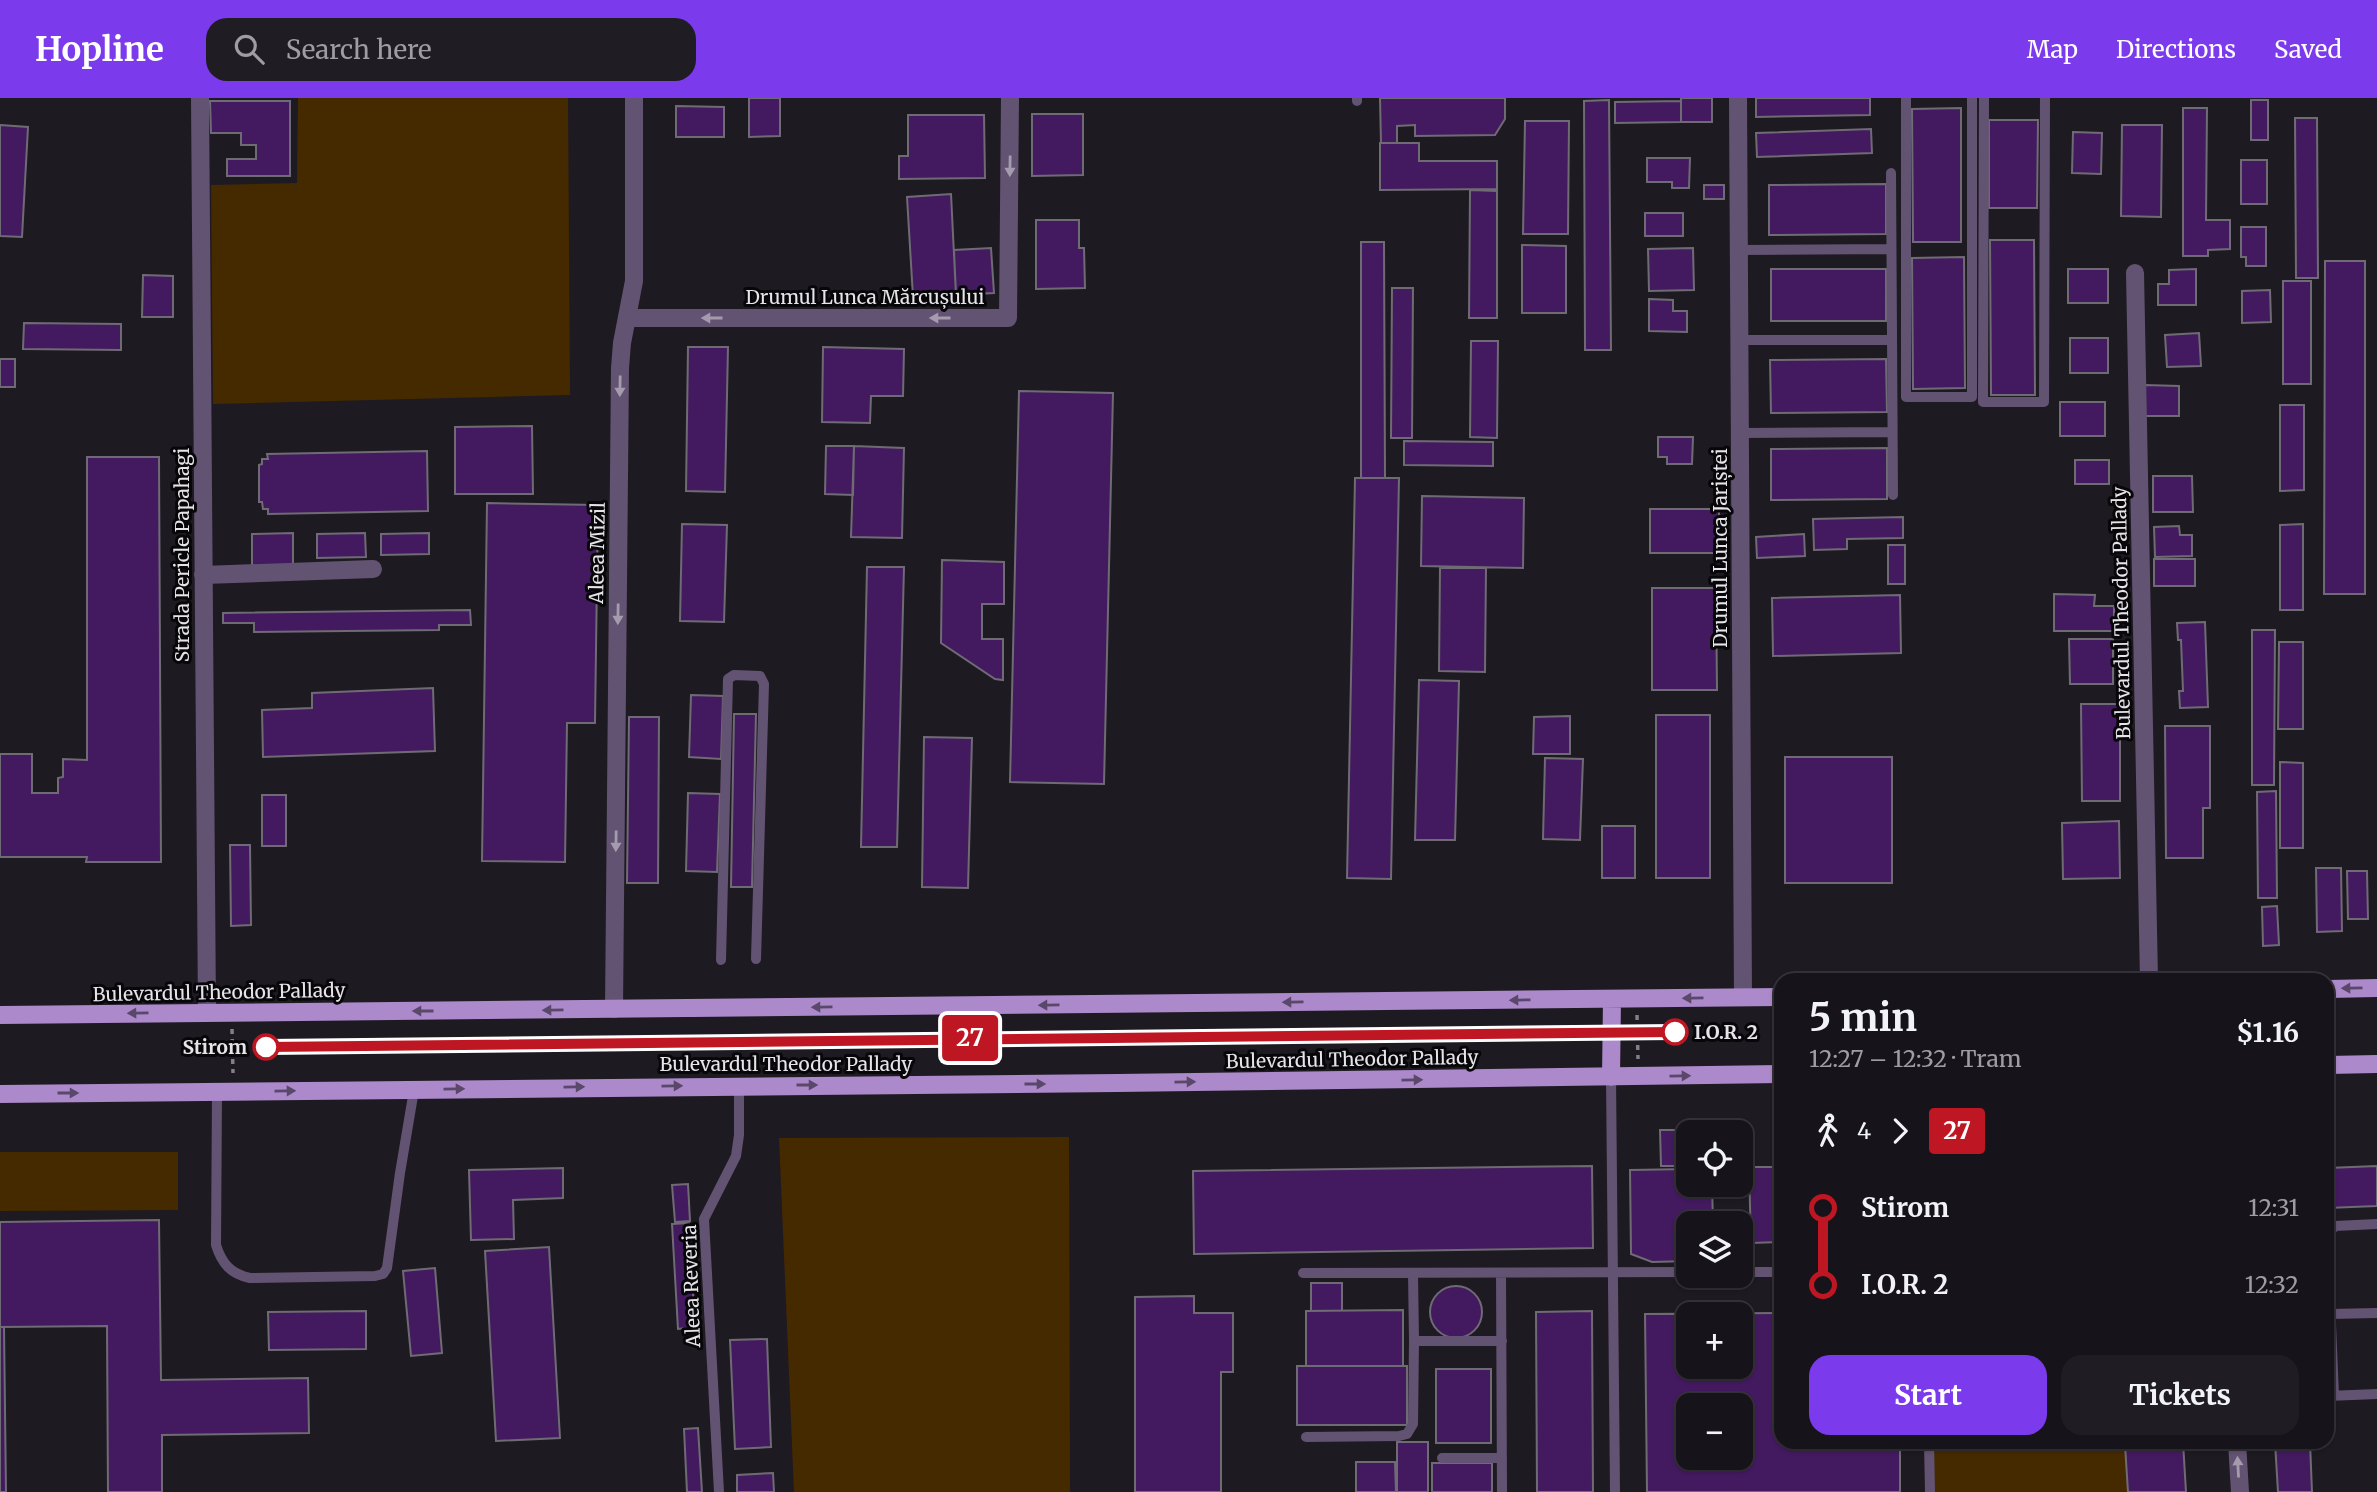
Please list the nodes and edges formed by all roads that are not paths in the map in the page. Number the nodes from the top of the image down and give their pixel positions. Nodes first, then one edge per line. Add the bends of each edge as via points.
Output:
1 (200, 98) edge
2 (634, 98) edge
3 (1010, 98) edge
4 (1738, 98) edge
5 (1906, 98) edge
6 (1972, 98) edge
7 (1984, 98) edge
8 (2045, 98) edge
9 (1891, 173) dead end
10 (1891, 248) junction
11 (1740, 250) junction
12 (2135, 273) dead end
13 (627, 318) junction
14 (1740, 340) junction
15 (1891, 340) junction
16 (1892, 432) junction
17 (1741, 433) junction
18 (1893, 495) dead end
19 (373, 569) dead end
20 (204, 575) junction
21 (756, 959) dead end
22 (721, 960) dead end
23 (2149, 973) edge
24 (2377, 988) edge
25 (2334, 989) edge
26 (1743, 997) junction
27 (1774, 997) edge
28 (1612, 999) junction
29 (614, 1009) junction
30 (207, 1013) junction
31 (0, 1016) edge
32 (2377, 1064) edge
33 (2334, 1065) edge
34 (1774, 1074) edge
35 (1611, 1077) junction
36 (739, 1085) junction
37 (414, 1090) junction
38 (225, 1092) junction
39 (0, 1094) edge
40 (2377, 1224) edge
41 (2334, 1227) edge
42 (1613, 1272) junction
43 (1676, 1272) edge
44 (1753, 1272) edge
45 (1774, 1272) edge
46 (1303, 1273) dead end
47 (1413, 1273) junction
48 (1501, 1273) junction
49 (2377, 1313) edge
50 (2334, 1314) edge
51 (1502, 1340) junction
52 (1414, 1342) junction
53 (2377, 1394) edge
54 (2334, 1396) edge
55 (1306, 1437) dead end
56 (1929, 1449) edge
57 (2237, 1449) edge
58 (1442, 1458) dead end
59 (1502, 1458) junction
60 (719, 1492) edge
61 (1502, 1492) edge
62 (1615, 1492) edge
63 (1930, 1492) edge
64 (2240, 1492) edge

1 - 20 street, Strada Pericle Papahagi
2 - 13 street, Aleea Mizil via 634,281
3 -> 13 street, Drumul Lunca Mărcușului via 1008,318
4 - 11 street, Drumul Lunca Jariștei
5 - 6 lane via 1906,397 1972,397
7 - 8 lane via 1983,402 2044,402
9 - 10 lane
10 - 11 lane
10 - 15 lane
11 - 14 street, Drumul Lunca Jariștei
12 - 23 street, Bulevardul Theodor Pallady
13 -> 29 street, Aleea Mizil via 620,368
14 - 15 lane
14 - 17 street, Drumul Lunca Jariștei
15 - 16 lane
16 - 17 lane
16 - 18 lane
17 - 26 street, Drumul Lunca Jariștei
19 - 20 street
20 - 30 street, Strada Pericle Papahagi
21 - 22 lane via 764,684 760,676 734,675 728,680
24 -> 25 main road
26 - 27 main road, Bulevardul Theodor Pallady
26 -> 28 main road, Bulevardul Theodor Pallady
28 -> 29 main road, Bulevardul Theodor Pallady
28 - 35 main road
29 -> 30 main road, Bulevardul Theodor Pallady
30 -> 31 main road, Bulevardul Theodor Pallady
32 - 33 main road
35 -> 34 main road, Bulevardul Theodor Pallady
36 -> 35 main road, Bulevardul Theodor Pallady
35 - 42 lane
37 -> 36 main road, Bulevardul Theodor Pallady
36 - 60 lane, Aleea Reveria via 736,1156 704,1219
38 -> 37 main road, Bulevardul Theodor Pallady
37 - 38 lane via 387,1268 375,1276 347,1277 250,1278 237,1275 220,1258 216,1245
39 -> 38 main road, Bulevardul Theodor Pallady
40 - 41 lane
42 - 43 lane
42 - 48 lane
42 - 62 lane
44 - 45 lane
46 - 47 lane
47 - 48 lane
47 - 52 lane
48 - 51 lane
49 - 50 lane
51 - 52 lane
51 - 59 lane
52 - 55 lane via 1413,1424 1407,1434
53 - 54 lane
56 - 63 lane
64 -> 57 street
58 - 59 lane
59 - 61 lane

